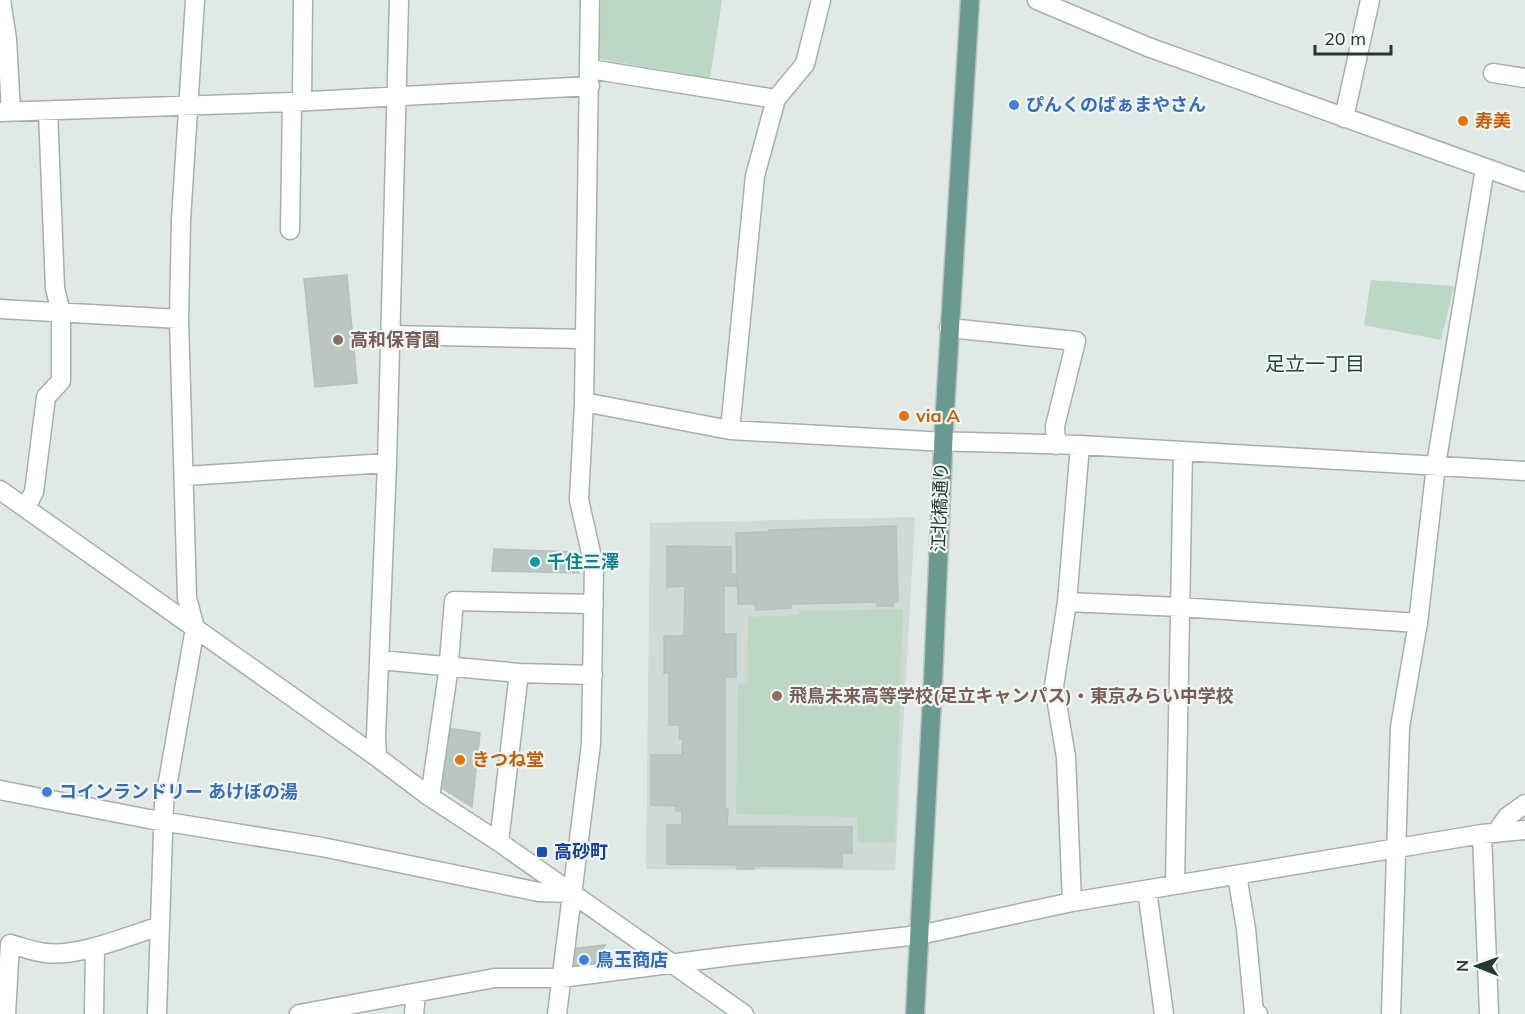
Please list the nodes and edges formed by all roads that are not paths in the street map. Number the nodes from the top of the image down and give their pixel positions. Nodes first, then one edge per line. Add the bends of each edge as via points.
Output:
1 (1, 0) edge
2 (195, 0) edge
3 (303, 0) edge
4 (399, 0) edge
5 (590, 0) edge
6 (821, 0) edge
7 (970, 0) edge
8 (1037, 0) edge
9 (1370, 0) edge
10 (1493, 73) dead end
11 (590, 78) junction
12 (1525, 78) edge
13 (397, 97) junction
14 (776, 99) junction
15 (297, 102) junction
16 (188, 106) junction
17 (48, 111) junction
18 (5, 112) edge
19 (1344, 118) junction
20 (1485, 168) junction
21 (1525, 182) edge
22 (290, 230) dead end
23 (0, 309) edge
24 (61, 313) junction
25 (179, 318) junction
26 (949, 328) junction
27 (390, 335) junction
28 (585, 339) junction
29 (584, 402) junction
30 (730, 430) junction
31 (943, 441) junction
32 (1056, 445) junction
33 (1080, 445) junction
34 (1183, 451) junction
35 (387, 463) junction
36 (1436, 465) junction
37 (1525, 471) edge
38 (185, 476) junction
39 (0, 490) edge
40 (26, 507) junction
41 (1067, 602) junction
42 (594, 604) junction
43 (1180, 607) junction
44 (1418, 623) junction
45 (195, 628) junction
46 (380, 660) junction
47 (448, 667) junction
48 (519, 674) junction
49 (592, 675) junction
50 (377, 757) junction
51 (0, 790) edge
52 (430, 797) junction
53 (1525, 804) edge
54 (164, 822) junction
55 (1525, 830) edge
56 (1489, 833) junction
57 (499, 842) junction
58 (1395, 848) junction
59 (1236, 875) junction
60 (1175, 885) junction
61 (1148, 890) junction
62 (571, 893) junction
63 (1072, 902) junction
64 (160, 926) junction
65 (919, 935) junction
66 (5, 944) edge
67 (95, 946) junction
68 (674, 964) junction
69 (561, 978) junction
70 (416, 994) junction
71 (6, 1014) edge
72 (94, 1014) edge
73 (157, 1014) edge
74 (299, 1014) edge
75 (414, 1014) edge
76 (557, 1014) edge
77 (744, 1014) edge
78 (915, 1014) edge
79 (1164, 1014) edge
80 (1258, 1014) edge
81 (1391, 1014) edge
82 (1489, 1014) edge

1 - 18 street via 7,39
2 - 16 street
3 - 15 street
4 - 13 street
5 - 11 street
6 - 14 street via 805,63
7 - 26 main road, 江北橋通り
8 - 19 street via 1148,47
9 - 19 street
10 - 12 street
11 - 13 street
11 - 14 street
11 - 28 street
13 - 15 street
13 - 27 street
14 - 30 street via 755,176
15 - 16 street
15 - 22 street
16 - 17 street
16 - 25 street
17 - 18 street
17 - 24 street via 55,288
19 - 20 street
20 - 21 street
20 - 36 street
23 - 24 street
24 - 25 street
24 - 40 street via 61,381 46,397 34,492
25 - 38 street
26 - 31 main road, 江北橋通り
26 - 32 street via 1076,341 1055,426
27 - 28 street
27 - 35 street
28 - 29 street
29 - 30 street
29 - 42 street via 579,500 594,566
30 - 31 street
31 - 32 street
31 - 65 main road, 江北橋通り
32 - 33 street
33 - 34 street
33 - 41 street
34 - 36 street
34 - 43 street
35 - 38 street
35 - 46 street
36 - 37 street
36 - 44 street
38 - 45 street via 187,598
39 - 40 street
40 - 45 street
41 - 43 street
41 - 63 street via 1054,686 1066,758
42 - 47 street via 454,601
42 - 49 street
43 - 44 street
43 - 60 street
44 - 58 street via 1400,727
45 - 50 street
45 - 54 street
46 - 47 street
46 - 50 street
47 - 48 street
47 - 52 street
48 - 49 street
48 - 57 street
49 - 62 street via 591,744
50 - 52 street
51 - 54 street
52 - 57 street
53 - 56 street
54 - 62 street via 322,847 539,892
54 - 64 street
55 - 56 street
56 - 58 street
56 - 82 street
57 - 62 street
58 - 59 street
58 - 81 street
59 - 60 street
59 - 80 street via 1254,1012
60 - 61 street
61 - 63 street
61 - 79 street
62 - 68 street
62 - 69 street
63 - 65 street
64 - 67 street
64 - 73 street
65 - 68 street
65 - 78 main road, 江北橋通り
66 - 67 street via 47,953
66 - 71 street
67 - 72 street
68 - 69 street
68 - 77 street
69 - 70 street via 495,978
69 - 76 street
70 - 74 street
70 - 75 street

